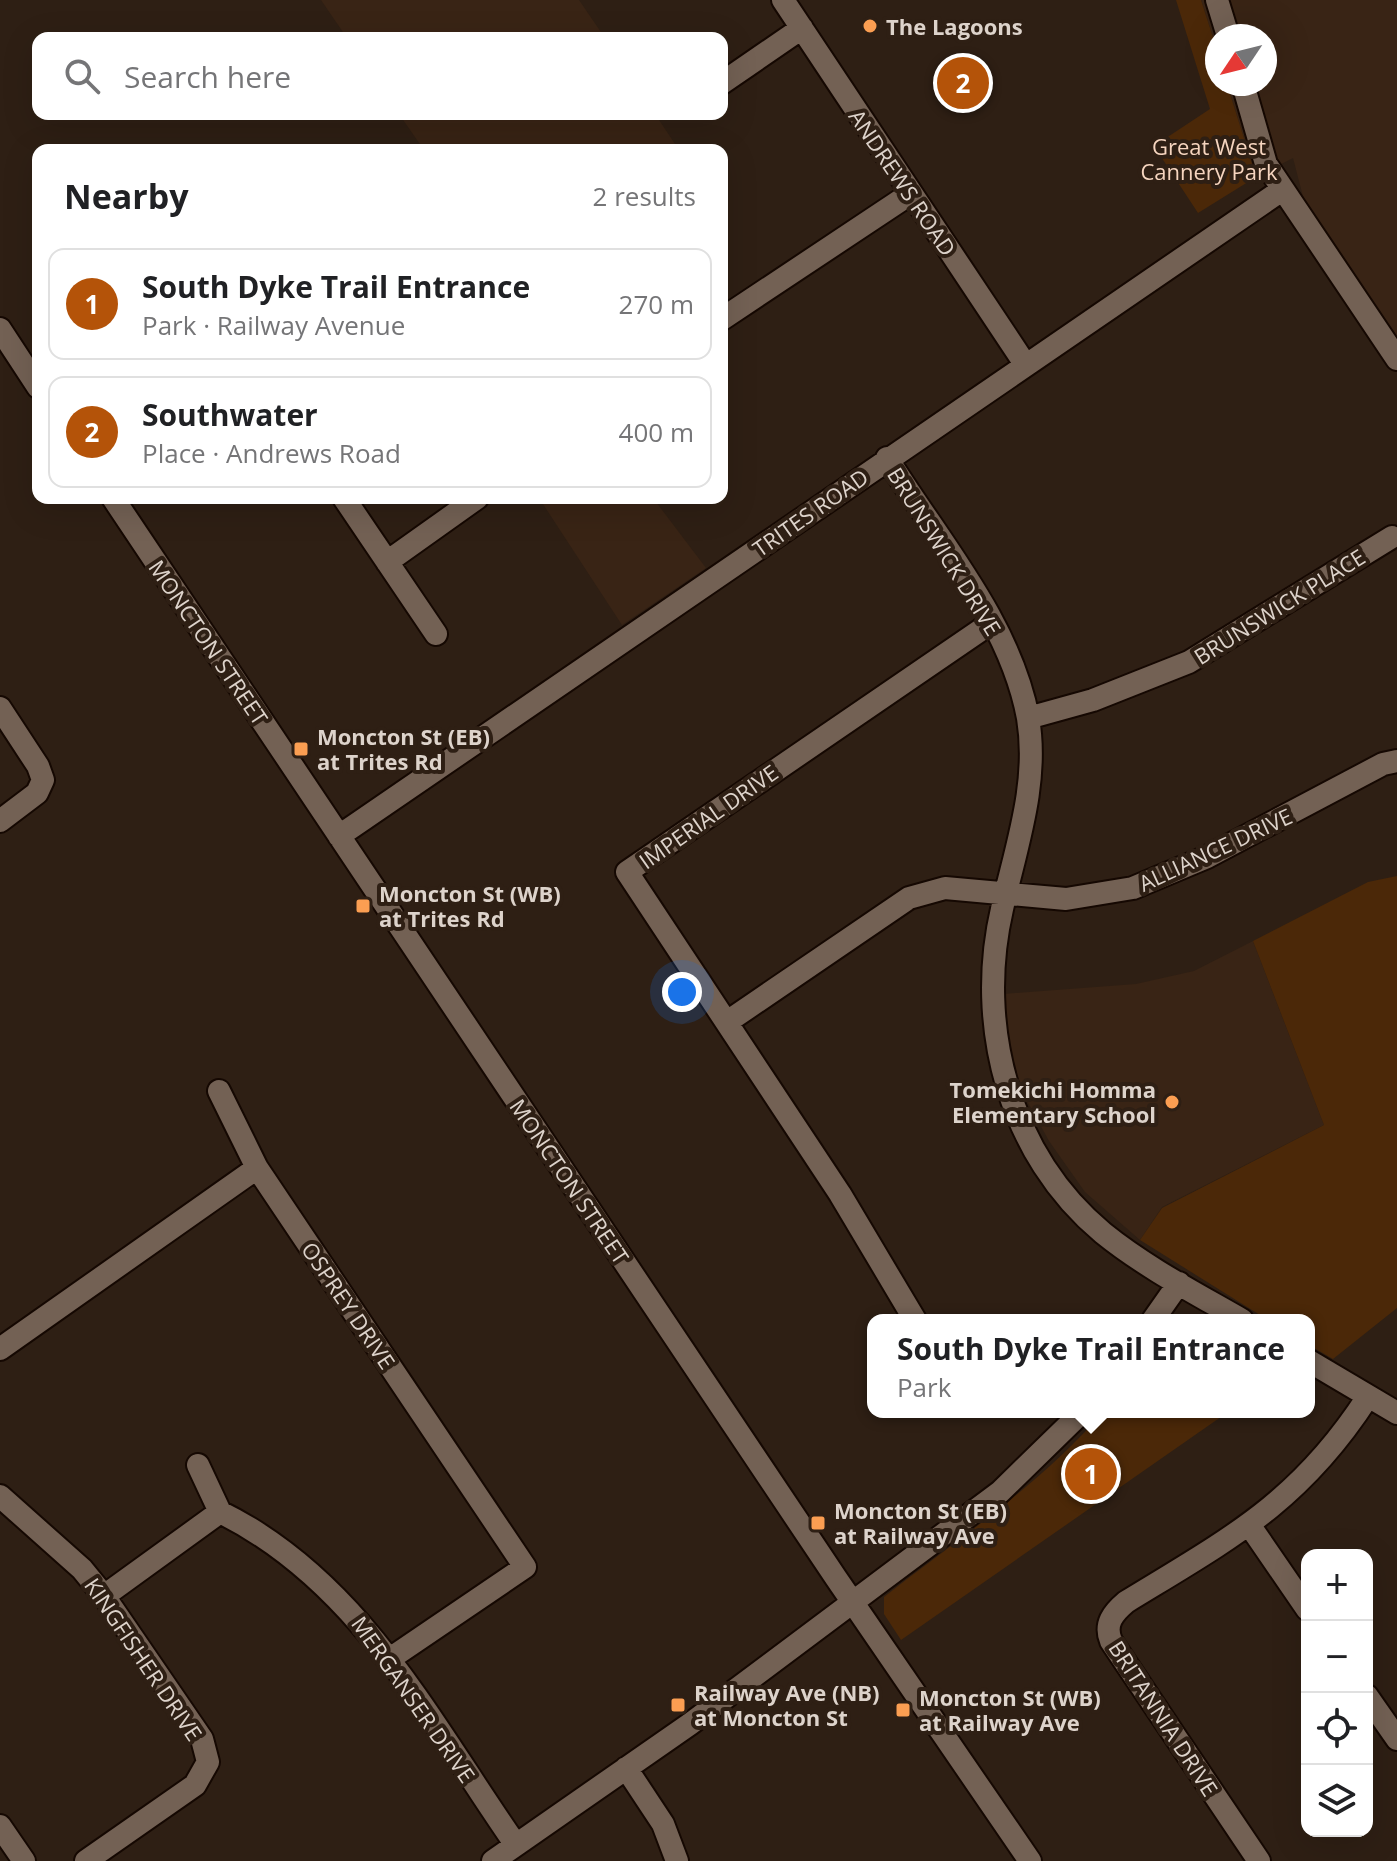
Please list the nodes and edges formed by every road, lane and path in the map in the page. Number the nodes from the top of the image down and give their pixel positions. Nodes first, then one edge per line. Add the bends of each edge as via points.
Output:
1 (783, 0) edge
2 (1217, 0) edge
3 (1224, 24) edge
4 (802, 28) junction
5 (728, 79) edge
6 (1246, 96) edge
7 (1282, 190) junction
8 (910, 194) junction
9 (728, 315) edge
10 (0, 329) edge
11 (1397, 359) edge
12 (1025, 364) junction
13 (32, 378) edge
14 (887, 458) junction
15 (120, 504) edge
16 (348, 504) edge
17 (469, 504) edge
18 (1392, 537) dead end
19 (387, 562) junction
20 (991, 623) junction
21 (436, 634) dead end
22 (0, 708) edge
23 (1028, 718) junction
24 (1397, 761) edge
25 (0, 821) edge
26 (339, 836) junction
27 (1006, 893) junction
28 (727, 1022) junction
29 (219, 1091) dead end
30 (257, 1168) junction
31 (1179, 1283) junction
32 (911, 1314) edge
33 (1157, 1314) edge
34 (1232, 1314) edge
35 (0, 1349) edge
36 (1315, 1365) edge
37 (1367, 1398) junction
38 (1397, 1413) edge
39 (1076, 1418) edge
40 (198, 1465) dead end
41 (0, 1496) edge
42 (220, 1512) junction
43 (1250, 1526) junction
44 (104, 1596) junction
45 (1301, 1600) edge
46 (853, 1602) junction
47 (391, 1658) junction
48 (1373, 1705) edge
49 (1397, 1739) edge
50 (626, 1768) junction
51 (0, 1826) edge
52 (516, 1845) junction
53 (24, 1861) edge
54 (86, 1861) edge
55 (493, 1861) edge
56 (677, 1861) edge
57 (1030, 1861) edge
58 (1259, 1861) edge

1 - 4 street, ANDREWS ROAD
2 - 3 street
4 - 5 street
4 - 8 street, ANDREWS ROAD
6 - 7 street via 1266,164
7 - 11 street
7 - 12 street, TRITES ROAD
8 - 9 street
8 - 12 street, ANDREWS ROAD
10 - 13 street
12 - 14 street, TRITES ROAD
14 - 20 street, BRUNSWICK DRIVE
14 - 26 street, TRITES ROAD
15 - 26 street, MONCTON STREET
16 - 19 street
17 - 19 street
18 - 23 street, BRUNSWICK PLACE via 1189,662 1093,700
19 - 21 street
20 - 23 street, BRUNSWICK DRIVE
20 - 28 street, IMPERIAL DRIVE via 627,872
22 - 25 street via 43,780 37,793
23 - 27 street, BRUNSWICK DRIVE via 1026,812
24 - 27 street, ALLIANCE DRIVE via 1207,857 1133,888 1066,899
26 - 46 street, MONCTON STREET
27 - 28 street, ALLIANCE DRIVE via 945,888 909,898
27 - 31 street, BRUNSWICK DRIVE via 994,958 993,1013 998,1058 1016,1114 1043,1163 1091,1221
28 - 32 street, IMPERIAL DRIVE
29 - 30 street
30 - 35 street
30 - 47 street, OSPREY DRIVE via 525,1567
31 - 33 street
31 - 34 street, BRUNSWICK DRIVE
36 - 37 street
37 - 38 street
37 - 43 street, BRITANNIA DRIVE via 1309,1475
39 - 46 street via 1000,1492
40 - 42 street
41 - 44 street, KINGFISHER DRIVE via 82,1569
42 - 44 street
42 - 47 street, MERGANSER DRIVE via 291,1557 348,1607
43 - 45 street
43 - 58 street, BRITANNIA DRIVE via 1126,1602 1112,1616 1108,1633
44 - 54 street, KINGFISHER DRIVE via 202,1739 208,1762 195,1785
46 - 50 street
46 - 57 street, MONCTON STREET
47 - 52 street, MERGANSER DRIVE
48 - 49 street
50 - 52 street
50 - 56 street via 663,1824
51 - 53 street
52 - 55 street

